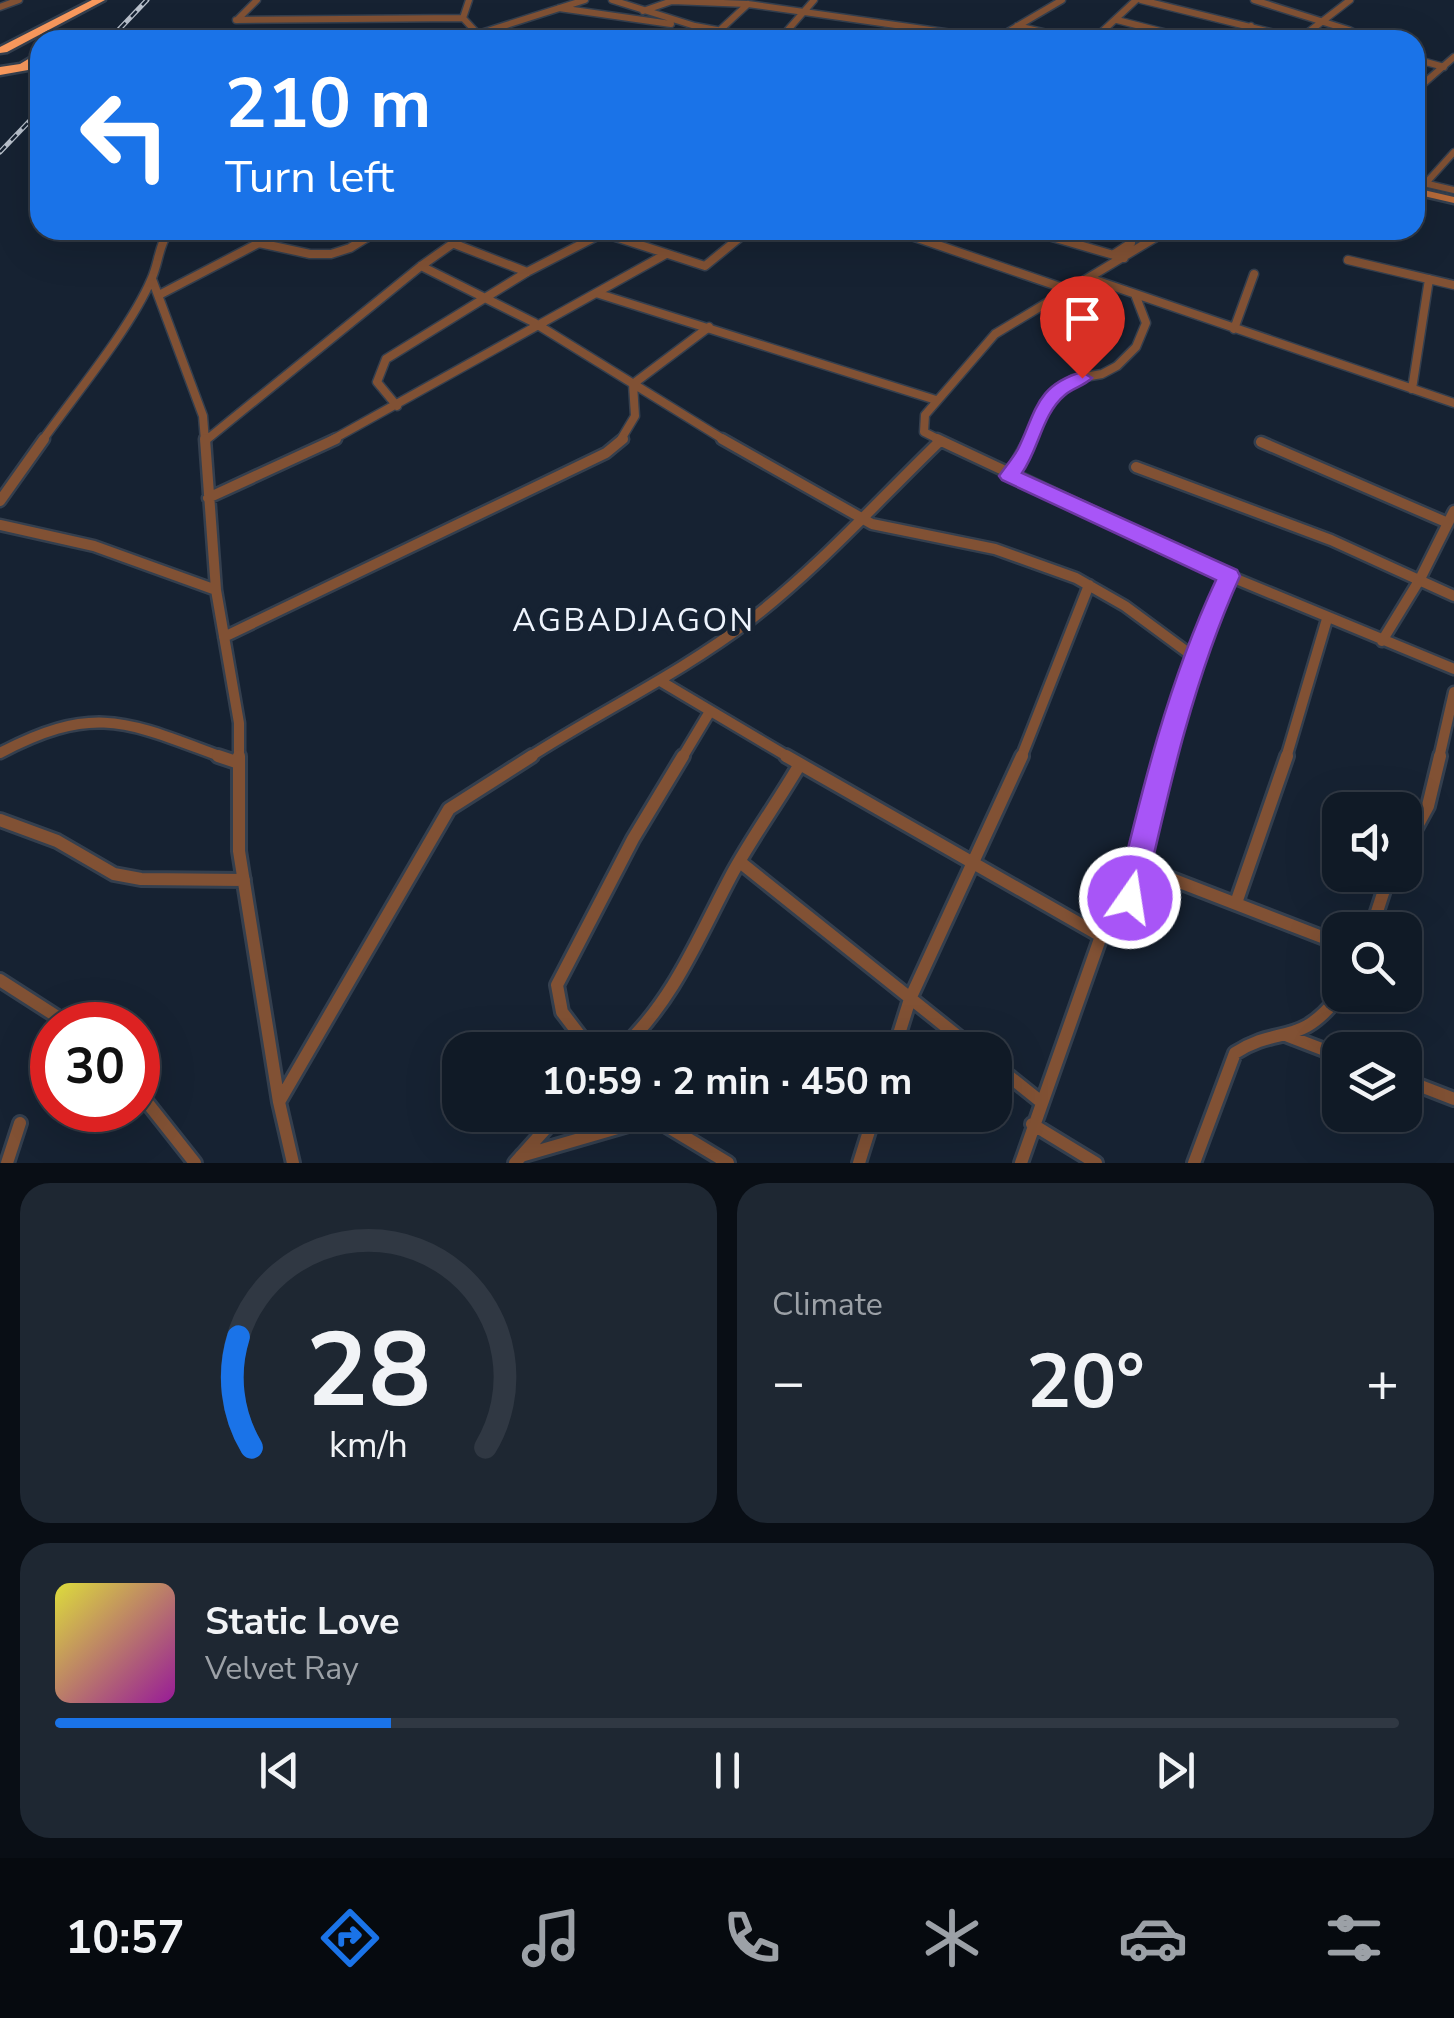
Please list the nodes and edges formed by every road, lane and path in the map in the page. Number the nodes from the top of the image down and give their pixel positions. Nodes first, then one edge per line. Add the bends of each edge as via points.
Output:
1 (19, 0) edge
2 (100, 0) edge
3 (111, 0) edge
4 (258, 0) edge
5 (469, 0) edge
6 (585, 0) edge
7 (612, 0) edge
8 (814, 0) edge
9 (1062, 0) edge
10 (1138, 0) edge
11 (1254, 0) edge
12 (1350, 0) edge
13 (750, 2) edge
14 (1174, 2) edge
15 (0, 7) edge
16 (558, 8) junction
17 (643, 11) junction
18 (800, 12) junction
19 (463, 18) junction
20 (1117, 20) junction
21 (1322, 22) junction
22 (695, 26) junction
23 (1016, 26) junction
24 (1251, 26) junction
25 (41, 30) edge
26 (69, 30) edge
27 (474, 30) edge
28 (487, 30) edge
29 (720, 30) joint
30 (785, 30) edge
31 (925, 30) edge
32 (1010, 30) edge
33 (1033, 30) edge
34 (1106, 30) edge
35 (1156, 30) edge
36 (1247, 30) edge
37 (1265, 30) edge
38 (1312, 30) edge
39 (1342, 30) edge
40 (30, 36) edge
41 (30, 48) edge
42 (2, 50) edge
43 (1454, 57) edge
44 (30, 61) edge
45 (1425, 61) edge
46 (30, 66) edge
47 (1444, 66) junction
48 (24, 67) junction
49 (0, 71) edge
50 (0, 80) edge
51 (1425, 82) edge
52 (1453, 154) edge
53 (1426, 183) joint
54 (1454, 190) edge
55 (1425, 193) edge
56 (1454, 200) edge
57 (163, 240) edge
58 (364, 240) edge
59 (457, 240) edge
60 (583, 240) edge
61 (625, 240) edge
62 (737, 240) edge
63 (923, 240) edge
64 (1064, 240) edge
65 (1131, 240) edge
66 (1152, 240) edge
67 (452, 243) junction
68 (666, 254) junction
69 (1114, 254) junction
70 (1124, 258) junction
71 (1348, 260) dead end
72 (421, 266) junction
73 (526, 272) junction
74 (1254, 274) dead end
75 (1089, 278) junction
76 (152, 279) junction
77 (1428, 279) junction
78 (1454, 285) edge
79 (1069, 290) junction
80 (596, 293) junction
81 (488, 295) junction
82 (159, 296) junction
83 (1136, 296) junction
84 (541, 323) junction
85 (709, 327) junction
86 (1234, 329) junction
87 (633, 384) junction
88 (1412, 389) junction
89 (936, 400) junction
90 (1454, 402) edge
91 (396, 406) junction
92 (205, 441) junction
93 (939, 442) junction
94 (1261, 442) dead end
95 (1136, 467) dead end
96 (1009, 476) junction
97 (208, 498) junction
98 (0, 500) edge
99 (1452, 517) edge
100 (858, 518) junction
101 (0, 526) edge
102 (1229, 576) junction
103 (1420, 579) junction
104 (1089, 585) junction
105 (216, 590) junction
106 (1454, 596) edge
107 (1328, 618) junction
108 (224, 637) junction
109 (1382, 640) junction
110 (1194, 657) junction
111 (1454, 669) edge
112 (662, 682) junction
113 (1454, 692) edge
114 (709, 713) junction
115 (0, 753) edge
116 (239, 763) junction
117 (800, 764) junction
118 (1422, 817) edge
119 (0, 820) edge
120 (740, 862) junction
121 (974, 862) junction
122 (1138, 866) junction
123 (244, 880) junction
124 (1236, 903) junction
125 (1101, 936) junction
126 (1322, 937) edge
127 (0, 980) edge
128 (910, 1000) junction
129 (38, 1002) edge
130 (1326, 1012) edge
131 (578, 1032) edge
132 (640, 1032) edge
133 (900, 1032) edge
134 (952, 1032) edge
135 (1288, 1036) junction
136 (1322, 1049) edge
137 (1012, 1079) edge
138 (1422, 1087) edge
139 (1454, 1099) edge
140 (1040, 1101) junction
141 (279, 1102) junction
142 (160, 1119) edge
143 (20, 1123) dead end
144 (1032, 1124) junction
145 (543, 1132) edge
146 (603, 1132) edge
147 (677, 1132) edge
148 (869, 1132) edge
149 (518, 1160) edge
150 (6, 1163) edge
151 (195, 1163) edge
152 (292, 1163) edge
153 (728, 1163) edge
154 (859, 1163) edge
155 (1021, 1163) edge
156 (1096, 1163) edge
157 (1194, 1163) edge

1 - 15 street
2 - 25 highway
3 - 26 highway
4 - 19 street via 236,20
5 - 19 street
6 - 16 street
7 - 17 street
8 - 18 street
9 - 23 street
10 - 14 street
10 - 20 street
11 - 21 street
12 - 21 street
13 - 17 street via 672,1
13 - 18 street
13 - 29 street
14 - 24 street
16 - 22 street
16 - 28 street
17 - 22 street
18 - 30 street
18 - 31 street
19 - 27 street
20 - 34 street
20 - 35 street
21 - 38 street
21 - 39 street
22 - 29 street
23 - 32 street
23 - 33 street
24 - 36 street
24 - 37 street
40 - 42 highway
41 - 42 highway
43 - 47 street
44 - 48 highway
45 - 47 street
46 - 48 main road
47 - 51 street
48 - 49 highway
48 - 50 highway
52 - 53 street
53 - 54 street
55 - 56 main road
57 - 76 street
58 - 82 street via 328,256 260,243
59 - 67 street
60 - 73 street
61 - 68 street
62 - 68 street via 705,266
63 - 79 street
64 - 69 street
65 - 69 street
66 - 70 street
67 - 72 street
67 - 73 street
68 - 80 street
69 - 70 street
70 - 75 street
71 - 77 street
72 - 81 street
72 - 92 street
73 - 81 street
74 - 86 street
75 - 79 street
75 - 83 street
76 - 82 street
76 - 98 street
77 - 78 street
77 - 88 street
79 - 89 street via 995,334
80 - 84 street
80 - 85 street
81 - 84 street
81 - 91 street via 386,360 377,382
82 - 92 street via 190,372
83 - 86 street
83 - 96 street via 1146,323 1130,355 1112,370 1064,384
84 - 87 street
84 - 91 street
85 - 87 street
85 - 89 street
86 - 88 street
87 - 100 street
87 - 108 street via 636,419 629,436 606,453
88 - 90 street
89 - 93 street via 922,425
91 - 97 street
92 - 97 street
93 - 96 street
93 - 100 street
94 - 99 street
95 - 103 street
96 - 102 street
97 - 105 street
99 - 103 street
100 - 104 street via 916,537 996,549
100 - 112 street via 750,620
101 - 105 street via 94,546
102 - 107 street
102 - 110 street
103 - 106 street
103 - 109 street
104 - 110 street via 1136,611
104 - 121 street
105 - 108 street
107 - 109 street
107 - 124 street
108 - 116 street
109 - 111 street
110 - 122 street
112 - 114 street
112 - 141 street via 449,809
113 - 118 street
114 - 117 street
114 - 131 street via 632,839 557,985 559,1004
115 - 116 street via 83,720
116 - 123 street
117 - 120 street
117 - 121 street
119 - 123 street via 57,841 114,874
120 - 128 street
120 - 132 street
121 - 125 street
121 - 128 street
122 - 124 street
122 - 125 street via 1124,916
123 - 141 street
124 - 126 street
125 - 140 street
127 - 129 street
128 - 133 street
128 - 134 street
130 - 135 street
135 - 136 street
135 - 157 street via 1235,1053
137 - 140 street
138 - 139 street
140 - 144 street
141 - 152 street
142 - 151 street
143 - 150 street
144 - 155 street
144 - 156 street
145 - 149 street
146 - 149 street
147 - 153 street
148 - 154 street

